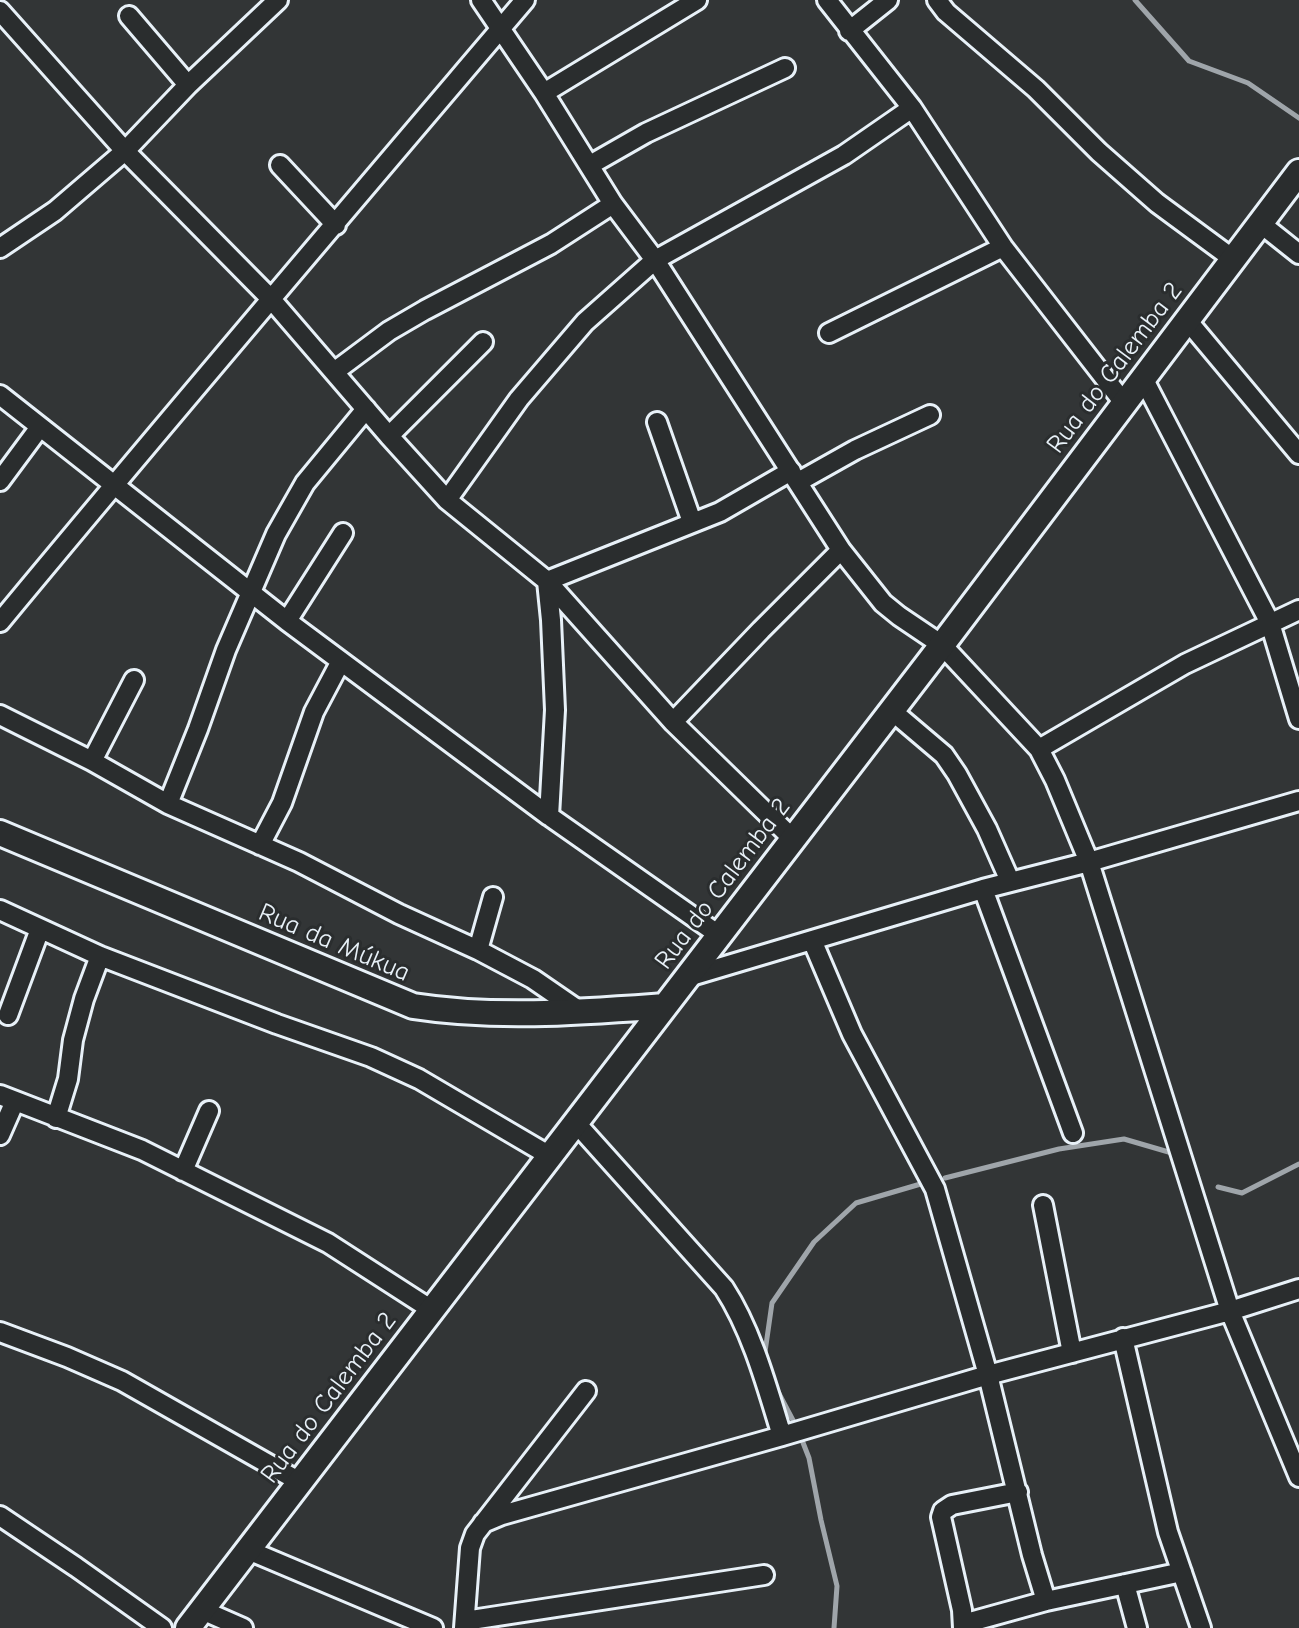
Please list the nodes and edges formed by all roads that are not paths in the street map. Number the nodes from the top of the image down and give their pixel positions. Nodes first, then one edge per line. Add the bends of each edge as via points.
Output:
1 (278, 0) edge
2 (481, 0) edge
3 (525, 0) edge
4 (697, 0) edge
5 (827, 0) edge
6 (888, 0) edge
7 (937, 0) edge
8 (0, 11) edge
9 (129, 16) dead end
10 (501, 29) junction
11 (849, 31) junction
12 (785, 68) dead end
13 (188, 85) junction
14 (544, 93) junction
15 (912, 108) junction
16 (125, 151) junction
17 (280, 165) dead end
18 (590, 165) junction
19 (1299, 172) edge
20 (613, 204) junction
21 (1260, 223) junction
22 (336, 225) junction
23 (1003, 247) junction
24 (0, 248) edge
25 (1299, 254) edge
26 (1233, 259) junction
27 (655, 260) junction
28 (271, 299) junction
29 (1187, 320) junction
30 (829, 333) dead end
31 (483, 342) dead end
32 (334, 372) junction
33 (1143, 378) junction
34 (0, 395) edge
35 (1124, 403) junction
36 (366, 409) junction
37 (930, 415) dead end
38 (657, 422) dead end
39 (40, 427) junction
40 (389, 436) junction
41 (1299, 454) edge
42 (795, 476) junction
43 (0, 481) edge
44 (114, 485) junction
45 (447, 500) junction
46 (692, 522) junction
47 (343, 533) dead end
48 (841, 550) junction
49 (547, 581) junction
50 (250, 590) junction
51 (4, 610) edge
52 (1299, 610) edge
53 (287, 621) junction
54 (1270, 623) junction
55 (942, 645) junction
56 (341, 661) junction
57 (134, 680) dead end
58 (891, 710) junction
59 (0, 715) edge
60 (1299, 719) edge
61 (673, 722) junction
62 (1039, 749) junction
63 (92, 761) junction
64 (1299, 801) edge
65 (168, 804) junction
66 (549, 816) junction
67 (0, 833) edge
68 (793, 839) junction
69 (260, 845) junction
70 (1089, 862) junction
71 (1010, 881) junction
72 (983, 889) junction
73 (493, 897) dead end
74 (0, 910) edge
75 (40, 929) junction
76 (719, 935) junction
77 (812, 940) junction
78 (478, 950) junction
79 (100, 956) junction
80 (688, 977) junction
81 (665, 1006) junction
82 (581, 1012) junction
83 (8, 1015) dead end
84 (7, 1098) edge
85 (209, 1111) dead end
86 (56, 1118) junction
87 (576, 1123) junction
88 (1073, 1133) dead end
89 (0, 1135) edge
90 (550, 1156) junction
91 (183, 1171) junction
92 (1043, 1205) dead end
93 (1299, 1289) edge
94 (432, 1310) junction
95 (1230, 1311) junction
96 (0, 1332) edge
97 (1123, 1338) junction
98 (1072, 1353) junction
99 (988, 1375) junction
100 (586, 1391) dead end
101 (782, 1436) junction
102 (1299, 1477) edge
103 (300, 1482) junction
104 (1018, 1492) junction
105 (0, 1516) edge
106 (483, 1523) junction
107 (248, 1550) junction
108 (1182, 1572) junction
109 (764, 1575) dead end
110 (1125, 1584) junction
111 (1046, 1601) junction
112 (195, 1619) edge
113 (464, 1624) edge
114 (963, 1626) edge
115 (162, 1628) edge
116 (243, 1628) edge
117 (433, 1628) edge
118 (1137, 1628) edge
119 (1201, 1628) edge

1 - 13 street
2 - 10 street
3 - 10 street
4 - 14 street
5 - 11 street
6 - 11 street
7 - 26 street via 1111,163
8 - 16 street
9 - 13 street
10 - 14 street
10 - 22 street
11 - 15 street
12 - 18 street
13 - 16 street
14 - 18 street
15 - 23 street
15 - 27 street via 844,155
16 - 24 street via 55,211
16 - 28 street
17 - 22 street
18 - 20 street
19 - 21 main road, Rua do Calemba 2
20 - 27 street
20 - 32 street via 551,244 389,331
21 - 25 street
21 - 26 main road, Rua do Calemba 2
22 - 28 street
23 - 30 street
23 - 35 street
26 - 29 main road, Rua do Calemba 2
27 - 42 street
27 - 45 street via 585,322 519,399
28 - 32 street
28 - 44 street
29 - 33 main road, Rua do Calemba 2
29 - 41 street
31 - 40 street
32 - 36 street
33 - 35 main road, Rua do Calemba 2
33 - 54 street
34 - 39 street
35 - 55 main road, Rua do Calemba 2
36 - 40 street
36 - 50 street via 285,514
37 - 42 street
38 - 46 street
39 - 43 street
39 - 44 street
40 - 45 street
42 - 46 street
42 - 48 street
44 - 50 street
44 - 51 street
45 - 49 street
46 - 49 street
47 - 53 street
48 - 55 street via 883,603
48 - 61 street
49 - 61 street
49 - 66 street via 555,710
50 - 53 street
50 - 65 street
52 - 54 street
53 - 56 street
54 - 60 street
54 - 62 street via 1185,664
55 - 58 main road, Rua do Calemba 2
55 - 62 street
56 - 66 street
56 - 69 street via 314,712 282,803
57 - 63 street
58 - 68 main road, Rua do Calemba 2
58 - 71 street via 944,755
59 - 63 street
61 - 68 street
62 - 70 street
63 - 65 street
64 - 70 street
65 - 69 street
66 - 76 street
67 - 82 main road, Rua da Múkua via 413,1006 451,1012
68 - 76 main road, Rua do Calemba 2
69 - 78 street
70 - 71 street
70 - 95 street
71 - 72 street
72 - 77 street
72 - 88 street
73 - 78 street
74 - 75 street
75 - 79 street
75 - 83 street
76 - 80 main road, Rua do Calemba 2
77 - 80 street
77 - 99 street via 852,1034 935,1189
78 - 82 street
79 - 86 street via 84,999
79 - 90 street via 371,1057
80 - 81 main road, Rua do Calemba 2
81 - 82 main road, Rua da Múkua
81 - 87 main road, Rua do Calemba 2
84 - 86 street
84 - 89 street
85 - 91 street
86 - 91 street
87 - 90 main road, Rua do Calemba 2
87 - 101 street via 724,1288 746,1333
90 - 94 main road, Rua do Calemba 2
91 - 94 street via 328,1243
92 - 98 street
93 - 95 street
94 - 103 main road, Rua do Calemba 2
95 - 97 street
95 - 102 street
96 - 103 street via 122,1381
97 - 98 street
97 - 108 street
98 - 99 street
99 - 101 street
99 - 104 street
100 - 106 street
101 - 106 street
103 - 107 main road, Rua do Calemba 2
104 - 111 street
104 - 114 street via 943,1511
105 - 115 street
106 - 113 street via 470,1548
107 - 112 main road, Rua do Calemba 2
107 - 117 street
108 - 110 street
108 - 119 street
109 - 113 street
110 - 111 street
110 - 118 street
111 - 114 street
112 - 116 street

